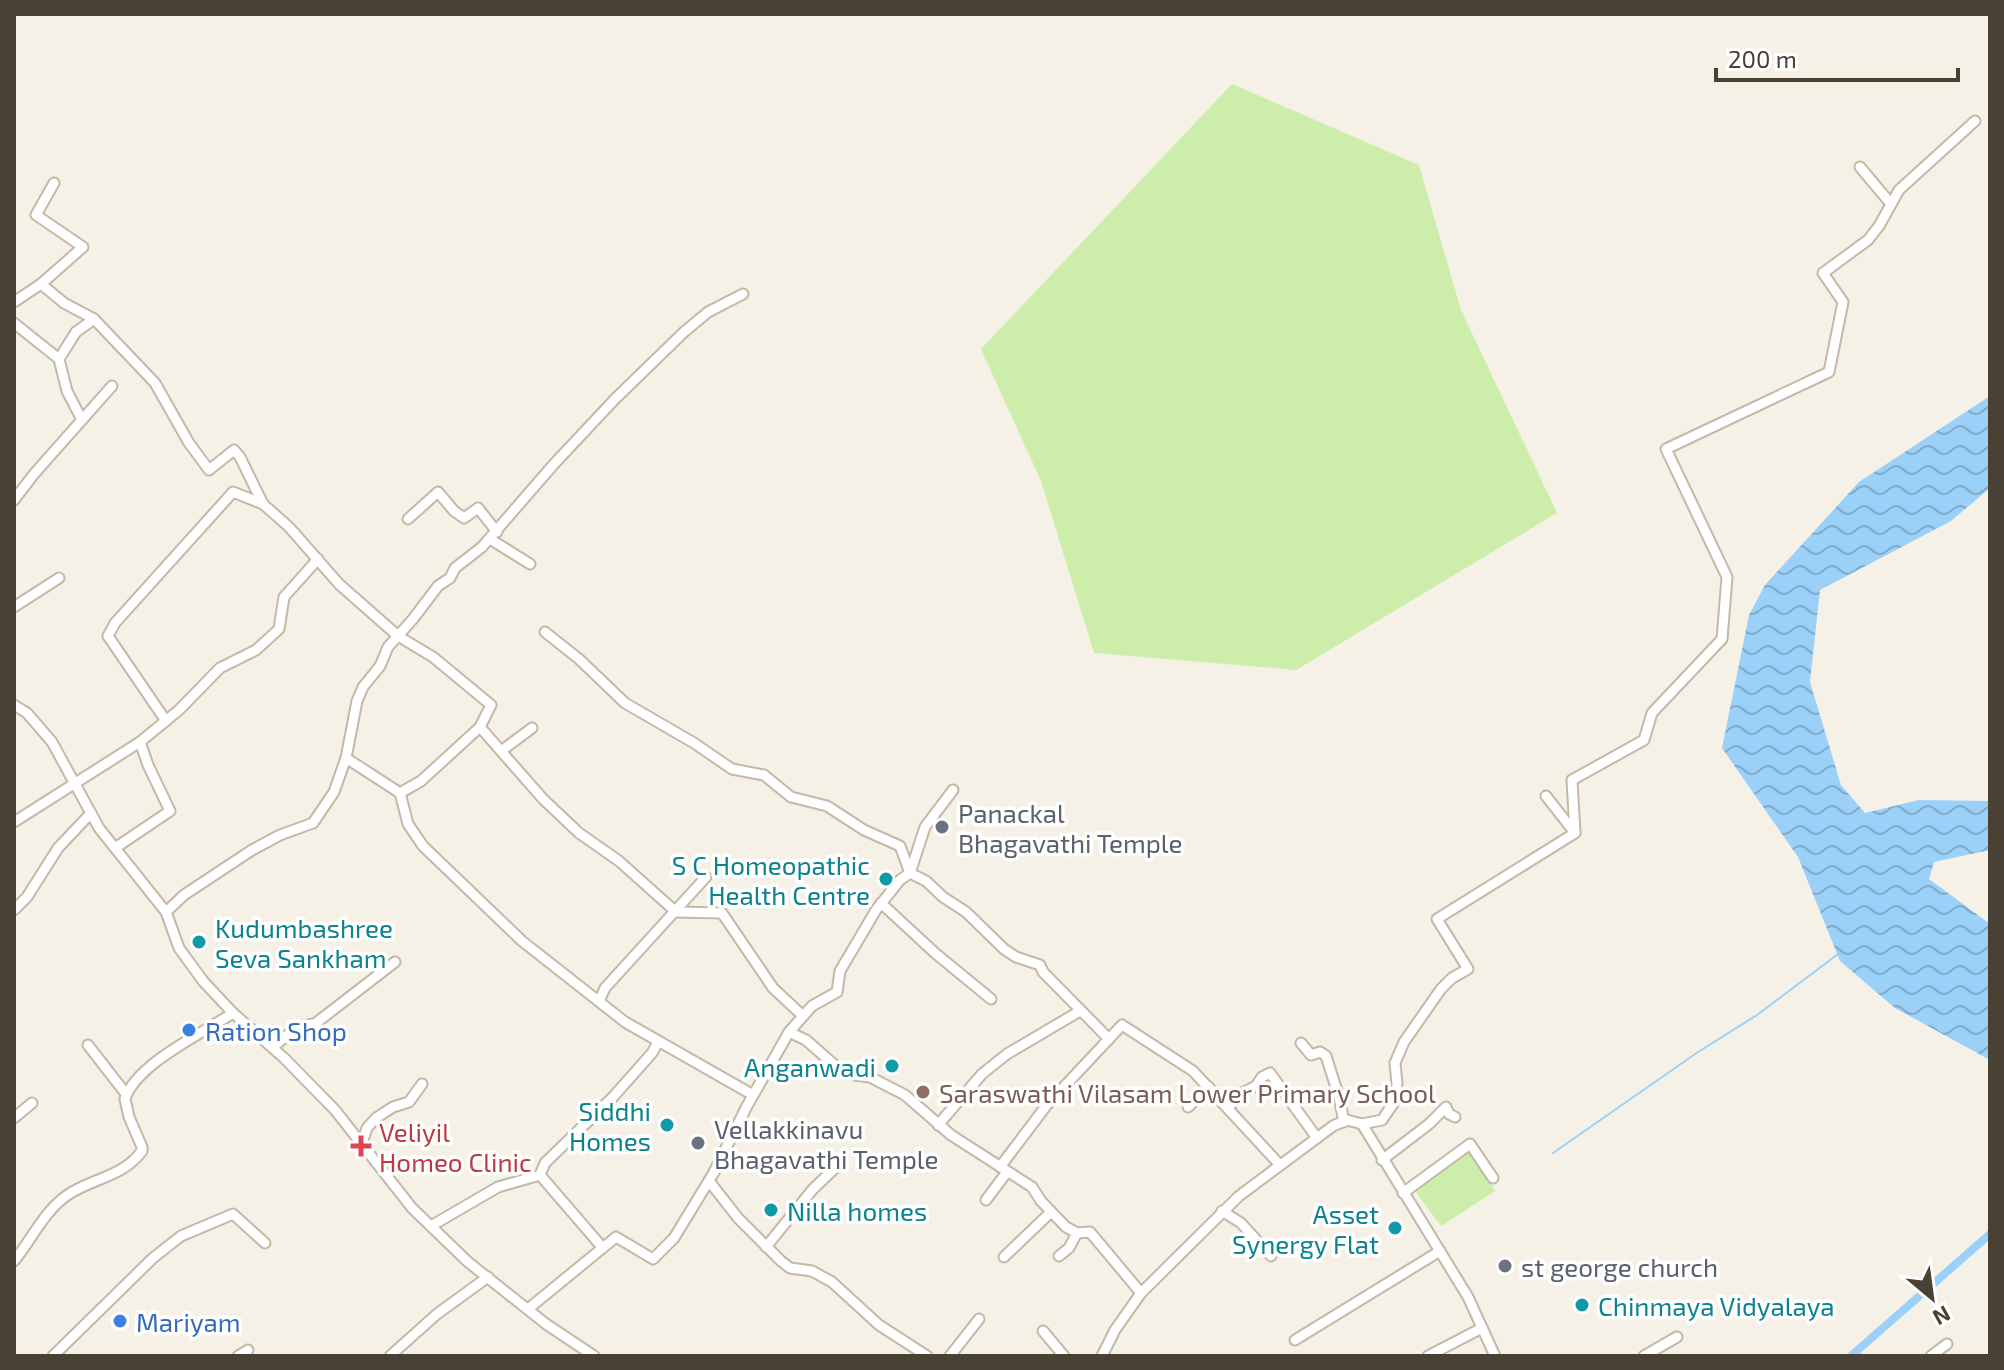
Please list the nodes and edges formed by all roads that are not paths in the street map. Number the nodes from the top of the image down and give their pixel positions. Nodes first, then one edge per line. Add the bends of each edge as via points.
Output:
1 (1975, 121) dead end
2 (1860, 167) dead end
3 (54, 183) dead end
4 (1891, 204) junction
5 (41, 284) junction
6 (743, 294) dead end
7 (14, 302) edge
8 (94, 319) junction
9 (14, 323) edge
10 (59, 359) junction
11 (112, 386) dead end
12 (82, 420) junction
13 (14, 500) edge
14 (263, 504) junction
15 (408, 519) dead end
16 (494, 535) junction
17 (318, 559) junction
18 (530, 564) dead end
19 (59, 578) dead end
20 (14, 607) edge
21 (545, 632) dead end
22 (398, 636) junction
23 (14, 705) edge
24 (166, 721) junction
25 (480, 727) junction
26 (532, 728) dead end
27 (140, 742) junction
28 (501, 751) junction
29 (346, 758) junction
30 (75, 785) junction
31 (953, 790) dead end
32 (400, 793) junction
33 (1546, 796) dead end
34 (91, 813) junction
35 (14, 822) edge
36 (1575, 833) junction
37 (115, 848) junction
38 (910, 873) junction
39 (706, 877) dead end
40 (881, 903) junction
41 (14, 910) edge
42 (166, 912) junction
43 (676, 912) junction
44 (395, 962) dead end
45 (600, 999) junction
46 (991, 999) dead end
47 (1080, 1011) junction
48 (233, 1013) junction
49 (803, 1016) junction
50 (789, 1032) junction
51 (1109, 1039) junction
52 (658, 1042) junction
53 (1301, 1043) dead end
54 (88, 1045) dead end
55 (273, 1047) junction
56 (422, 1084) dead end
57 (1209, 1087) junction
58 (126, 1094) junction
59 (753, 1095) junction
60 (32, 1103) dead end
61 (1188, 1107) dead end
62 (1228, 1107) junction
63 (1455, 1117) dead end
64 (14, 1118) edge
65 (1344, 1122) junction
66 (1362, 1124) junction
67 (938, 1125) junction
68 (1317, 1138) junction
69 (361, 1146) junction
70 (1382, 1160) junction
71 (1280, 1165) junction
72 (834, 1169) dead end
73 (1004, 1169) junction
74 (540, 1175) junction
75 (1493, 1178) dead end
76 (709, 1181) junction
77 (1403, 1193) junction
78 (986, 1200) dead end
79 (1051, 1212) junction
80 (1223, 1212) junction
81 (431, 1226) junction
82 (1077, 1233) junction
83 (265, 1243) dead end
84 (602, 1247) junction
85 (766, 1247) junction
86 (1440, 1251) junction
87 (1059, 1256) dead end
88 (1271, 1256) dead end
89 (1004, 1257) dead end
90 (14, 1261) edge
91 (488, 1277) junction
92 (1141, 1293) junction
93 (528, 1309) junction
94 (979, 1319) dead end
95 (1482, 1328) junction
96 (1043, 1331) dead end
97 (1677, 1337) dead end
98 (1295, 1340) dead end
99 (1947, 1344) dead end
100 (248, 1350) dead end
101 (53, 1356) edge
102 (238, 1356) edge
103 (390, 1356) edge
104 (594, 1356) edge
105 (927, 1356) edge
106 (950, 1356) edge
107 (1064, 1356) edge
108 (1102, 1356) edge
109 (1428, 1356) edge
110 (1495, 1356) edge
111 (1644, 1356) edge
112 (1931, 1356) edge

1 - 4 street via 1899,190
2 - 4 street
3 - 5 street via 36,215 83,247
4 - 36 street via 1868,240 1823,273 1843,302 1829,372 1666,449 1727,577 1722,639 1652,713 1644,740 1572,780
5 - 7 street
5 - 8 street
6 - 16 street via 684,332 554,464
8 - 10 street via 76,332
8 - 14 street via 155,383 209,470 234,450
9 - 10 street
10 - 12 street
11 - 12 street
12 - 13 street
14 - 17 street
14 - 24 street via 233,492 108,636
15 - 16 street via 438,492 464,518 478,508
16 - 18 street
16 - 22 street via 455,568
17 - 22 street
17 - 24 street via 284,597 279,629 256,650 220,668
19 - 20 street
21 - 38 street via 625,703 732,769 764,775 791,797 827,806 900,846
22 - 25 street via 491,705
22 - 29 street via 363,687
23 - 30 street via 52,742
24 - 27 street
25 - 28 street
25 - 32 street via 421,781
26 - 28 street
27 - 30 street
27 - 37 street via 170,811
28 - 43 street via 579,833
29 - 32 street
29 - 42 street via 334,792 313,823 252,850
30 - 34 street
30 - 35 street
31 - 38 street via 925,827
32 - 45 street via 408,824 423,846 522,941
33 - 36 street
34 - 37 street
34 - 41 street via 58,848
36 - 66 street via 1437,919 1468,969 1441,989 1404,1042 1395,1063 1395,1101 1382,1120
37 - 42 street
38 - 40 street
38 - 47 street via 966,912 1004,949 1040,965
39 - 43 street
40 - 46 street
40 - 49 street via 840,971 837,992
42 - 48 street via 179,948
43 - 45 street
43 - 49 street via 722,913 773,988
44 - 55 street via 316,1023 296,1028
45 - 52 street
47 - 51 street
47 - 67 street via 982,1074
48 - 55 street
48 - 58 street via 161,1059
49 - 50 street
50 - 59 street
50 - 67 street via 839,1069 905,1095
51 - 57 street via 1122,1025
51 - 73 street via 1046,1106
52 - 59 street
52 - 74 street via 613,1097 545,1163
53 - 65 street via 1311,1055 1326,1056
54 - 58 street
55 - 69 street via 335,1110
56 - 69 street via 409,1102 376,1118
57 - 61 street
57 - 62 street
58 - 90 street via 142,1151 120,1171 57,1204
59 - 76 street
60 - 64 street
62 - 68 street via 1270,1073
62 - 71 street
63 - 70 street via 1446,1107
65 - 66 street
65 - 68 street
66 - 70 street
67 - 73 street
68 - 71 street
69 - 81 street
70 - 77 street
71 - 80 street
72 - 85 street
73 - 78 street
73 - 79 street via 1032,1187
74 - 81 street via 498,1187
74 - 84 street
75 - 77 street via 1470,1144
76 - 84 street via 674,1238 653,1259 616,1237
76 - 85 street
77 - 86 street
79 - 82 street
79 - 89 street
80 - 88 street via 1241,1223
80 - 92 street
81 - 91 street
82 - 87 street
82 - 92 street via 1090,1232
83 - 101 street via 233,1214 195,1229 153,1258
84 - 93 street
85 - 105 street via 790,1268 812,1271 832,1282 879,1325
86 - 95 street
86 - 98 street
91 - 93 street
91 - 103 street
92 - 108 street
93 - 104 street
94 - 106 street
95 - 109 street
95 - 110 street
96 - 107 street
97 - 111 street
99 - 112 street
100 - 102 street

